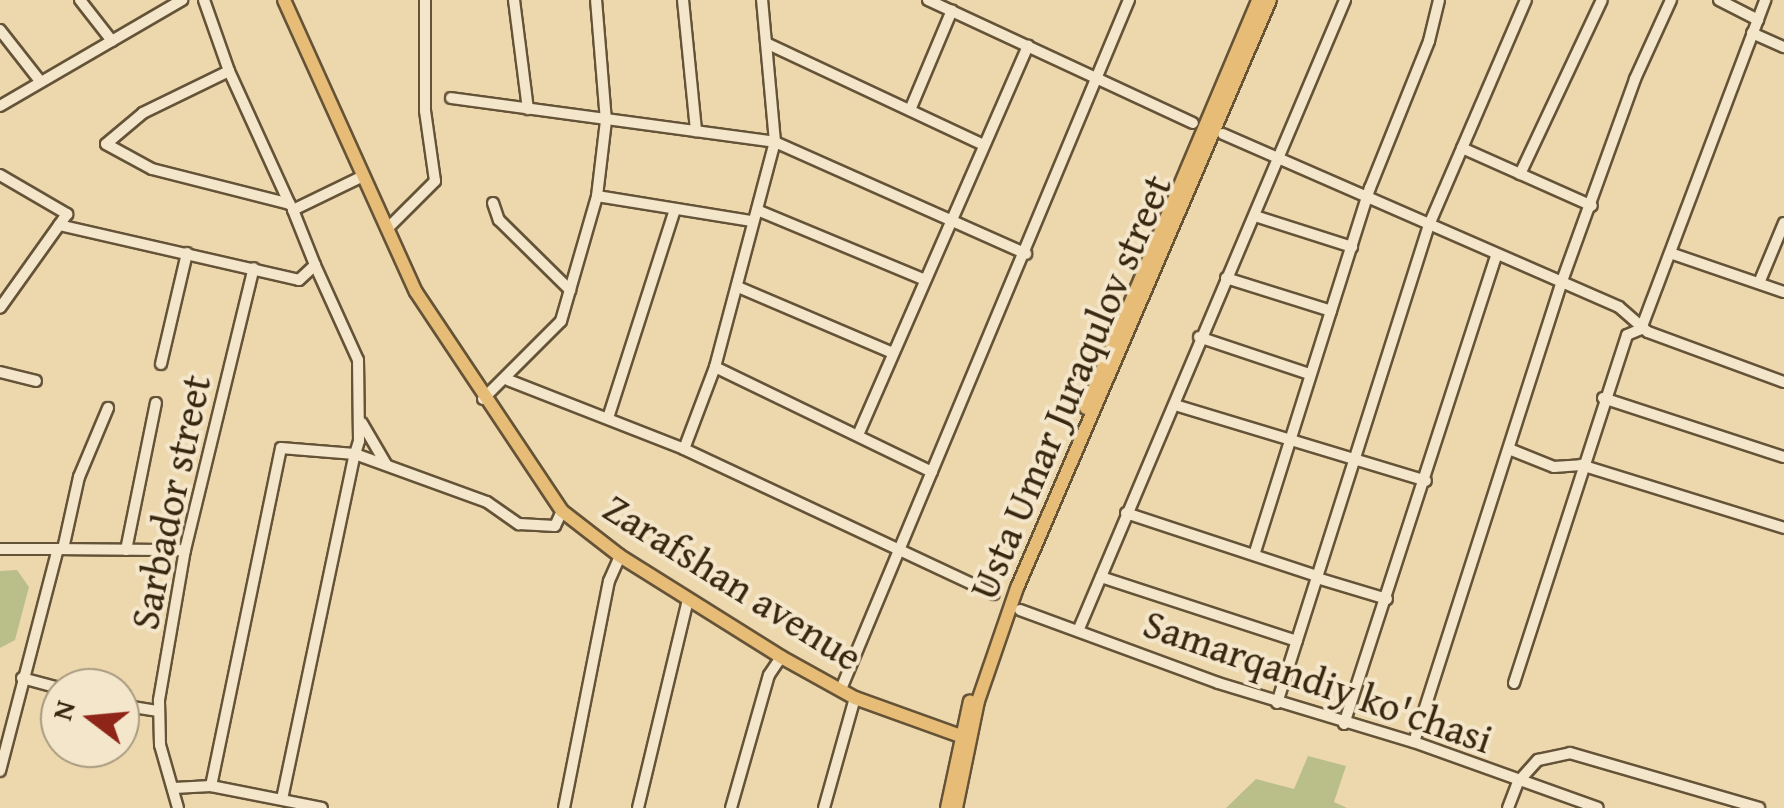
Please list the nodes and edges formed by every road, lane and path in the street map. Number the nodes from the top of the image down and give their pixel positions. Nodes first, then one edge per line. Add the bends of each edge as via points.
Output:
1 (80, 0) edge
2 (182, 0) edge
3 (204, 0) edge
4 (284, 0) edge
5 (426, 0) edge
6 (514, 0) edge
7 (596, 0) edge
8 (683, 0) edge
9 (762, 0) edge
10 (928, 0) edge
11 (1258, 0) edge
12 (1270, 0) edge
13 (1345, 0) edge
14 (1439, 0) edge
15 (1526, 0) edge
16 (1602, 0) edge
17 (1671, 0) edge
18 (1719, 0) edge
19 (1765, 0) edge
20 (1124, 2) edge
21 (952, 10) junction
22 (1758, 20) junction
23 (0, 30) edge
24 (1752, 33) junction
25 (112, 41) junction
26 (766, 43) junction
27 (1028, 46) junction
28 (1784, 47) edge
29 (229, 71) junction
30 (1100, 77) junction
31 (40, 80) junction
32 (451, 98) dead end
33 (0, 106) edge
34 (528, 109) junction
35 (910, 110) junction
36 (606, 121) junction
37 (1193, 123) dead end
38 (696, 131) junction
39 (1223, 134) dead end
40 (775, 142) junction
41 (982, 144) junction
42 (1462, 148) junction
43 (1278, 159) junction
44 (1520, 174) junction
45 (0, 175) edge
46 (363, 176) junction
47 (1368, 195) junction
48 (597, 196) junction
49 (492, 203) dead end
50 (1592, 206) junction
51 (291, 207) junction
52 (675, 210) junction
53 (754, 216) junction
54 (1255, 216) junction
55 (951, 222) junction
56 (1784, 223) edge
57 (1429, 224) junction
58 (59, 225) junction
59 (387, 229) junction
60 (1352, 248) junction
61 (186, 253) junction
62 (1026, 254) junction
63 (1497, 254) junction
64 (1673, 254) junction
65 (316, 265) junction
66 (254, 268) junction
67 (1226, 278) junction
68 (923, 279) junction
69 (1562, 281) junction
70 (1759, 283) junction
71 (738, 286) junction
72 (570, 290) junction
73 (1784, 292) edge
74 (0, 308) edge
75 (1331, 311) junction
76 (1642, 330) junction
77 (1199, 337) junction
78 (893, 353) junction
79 (162, 364) dead end
80 (715, 367) junction
81 (0, 372) edge
82 (1309, 374) junction
83 (508, 380) junction
84 (36, 381) dead end
85 (1784, 382) edge
86 (1604, 398) junction
87 (483, 399) junction
88 (156, 403) dead end
89 (1175, 405) junction
90 (108, 408) dead end
91 (608, 418) junction
92 (361, 422) junction
93 (858, 435) junction
94 (1288, 440) junction
95 (684, 449) junction
96 (1508, 449) junction
97 (355, 454) junction
98 (1784, 457) edge
99 (1353, 463) junction
100 (386, 464) junction
101 (1581, 465) junction
102 (932, 472) junction
103 (1426, 481) junction
104 (562, 511) junction
105 (1126, 513) junction
106 (1784, 528) edge
107 (0, 548) edge
108 (60, 549) junction
109 (126, 550) junction
110 (185, 550) junction
111 (902, 551) junction
112 (1255, 552) junction
113 (620, 556) junction
114 (1101, 577) junction
115 (1317, 577) junction
116 (994, 594) dead end
117 (1387, 599) junction
118 (688, 600) junction
119 (1020, 610) dead end
120 (1078, 630) junction
121 (1297, 641) junction
122 (781, 657) junction
123 (22, 678) junction
124 (40, 683) edge
125 (1514, 683) dead end
126 (841, 689) junction
127 (855, 698) junction
128 (1277, 703) junction
129 (140, 708) edge
130 (159, 711) junction
131 (1344, 724) junction
132 (965, 738) junction
133 (1414, 742) junction
134 (0, 771) edge
135 (1518, 782) junction
136 (211, 786) junction
137 (174, 788) junction
138 (282, 799) junction
139 (178, 808) edge
140 (322, 808) edge
141 (564, 808) edge
142 (638, 808) edge
143 (731, 808) edge
144 (824, 808) edge
145 (948, 808) edge
146 (956, 808) edge
147 (1508, 808) edge
148 (1598, 808) edge
149 (1759, 808) edge

1 - 25 street
2 - 25 street
3 - 29 street
4 - 46 main road, Zarafshan avenue
5 - 59 street via 426,111 435,180
6 - 34 street
7 - 36 street
8 - 38 street
9 - 26 street
10 - 21 street
11 - 132 main road, Usta Umar Juraqulov street via 1008,589
12 - 132 main road, Usta Umar Juraqulov street via 1017,588
13 - 43 street
14 - 47 street
15 - 42 street
16 - 44 street
17 - 50 street via 1634,79
18 - 22 street
19 - 22 street
20 - 30 street
21 - 27 street
21 - 35 street
22 - 24 street
23 - 31 street
24 - 28 street
24 - 64 street
25 - 31 street
26 - 35 street
26 - 40 street
27 - 30 street
27 - 41 street
29 - 51 street
29 - 51 street via 143,113 106,144 152,170
30 - 37 street
30 - 62 street
31 - 33 street
32 - 34 street
34 - 36 street
35 - 41 street
36 - 38 street
36 - 48 street
38 - 40 street
39 - 43 street
40 - 53 street
40 - 55 street
41 - 55 street
42 - 44 street
42 - 57 street
43 - 47 street
43 - 54 street
44 - 50 street
45 - 58 street via 67,214
46 - 51 street
46 - 59 main road, Zarafshan avenue
47 - 57 street
47 - 60 street
48 - 52 street
48 - 72 street
49 - 72 street via 498,220
50 - 69 street
51 - 65 street
52 - 53 street
52 - 91 street
53 - 68 street
53 - 71 street
54 - 60 street
54 - 67 street
55 - 62 street
55 - 68 street
56 - 70 street
57 - 63 street
57 - 99 street
58 - 61 street
58 - 74 street
59 - 87 main road, Zarafshan avenue via 416,292
60 - 75 street
61 - 66 street
61 - 79 street
62 - 102 street
63 - 69 street
63 - 103 street
64 - 70 street
64 - 76 street
65 - 66 street via 299,280
65 - 92 street via 358,360
66 - 110 street, Sarbador street
67 - 75 street
67 - 77 street
68 - 78 street
69 - 76 street via 1619,307
69 - 96 street
70 - 73 street
71 - 78 street
71 - 80 street
72 - 83 street via 561,321
75 - 82 street
76 - 85 street
76 - 86 street via 1627,335
77 - 82 street
77 - 89 street
78 - 93 street
80 - 93 street
80 - 95 street
81 - 84 street
82 - 94 street
83 - 87 street
83 - 91 street
86 - 98 street
86 - 101 street
87 - 104 main road, Zarafshan avenue
88 - 109 street
89 - 94 street
89 - 105 street
90 - 108 street
91 - 95 street
92 - 97 street
92 - 100 street
93 - 102 street
94 - 99 street
94 - 112 street
95 - 111 street
96 - 101 street via 1554,466
96 - 133 street
97 - 100 street
97 - 136 street via 281,448
97 - 138 street
99 - 103 street
99 - 115 street
100 - 104 street via 486,502 520,524 555,526
101 - 106 street
101 - 125 street
102 - 111 street
103 - 117 street
104 - 113 main road, Zarafshan avenue
105 - 112 street
105 - 114 street
107 - 108 street
108 - 109 street
108 - 123 street
109 - 110 street
110 - 130 street, Sarbador street
111 - 116 street
111 - 126 street
112 - 115 street
113 - 118 main road, Zarafshan avenue
113 - 141 street via 609,581
114 - 120 street
114 - 121 street
115 - 117 street
115 - 121 street
117 - 131 street
118 - 122 main road, Zarafshan avenue
118 - 142 street
119 - 120 street, Samarqandiy ko'chasi
120 - 128 street, Samarqandiy ko'chasi
121 - 128 street
122 - 126 main road, Zarafshan avenue
122 - 143 street via 769,675
123 - 124 street
123 - 134 street
126 - 127 main road, Zarafshan avenue
127 - 132 main road, Zarafshan avenue
127 - 144 street
128 - 131 street, Samarqandiy ko'chasi
129 - 130 street
130 - 137 street, Sarbador street via 160,745
131 - 133 street, Samarqandiy ko'chasi
132 - 145 main road, Usta Umar Juraqulov street
132 - 146 main road, Usta Umar Juraqulov street
133 - 135 street, Samarqandiy ko'chasi
135 - 147 street
135 - 148 street, Samarqandiy ko'chasi
135 - 149 street via 1538,760 1570,752
136 - 137 street
136 - 138 street
137 - 139 street, Sarbador street
138 - 140 street

